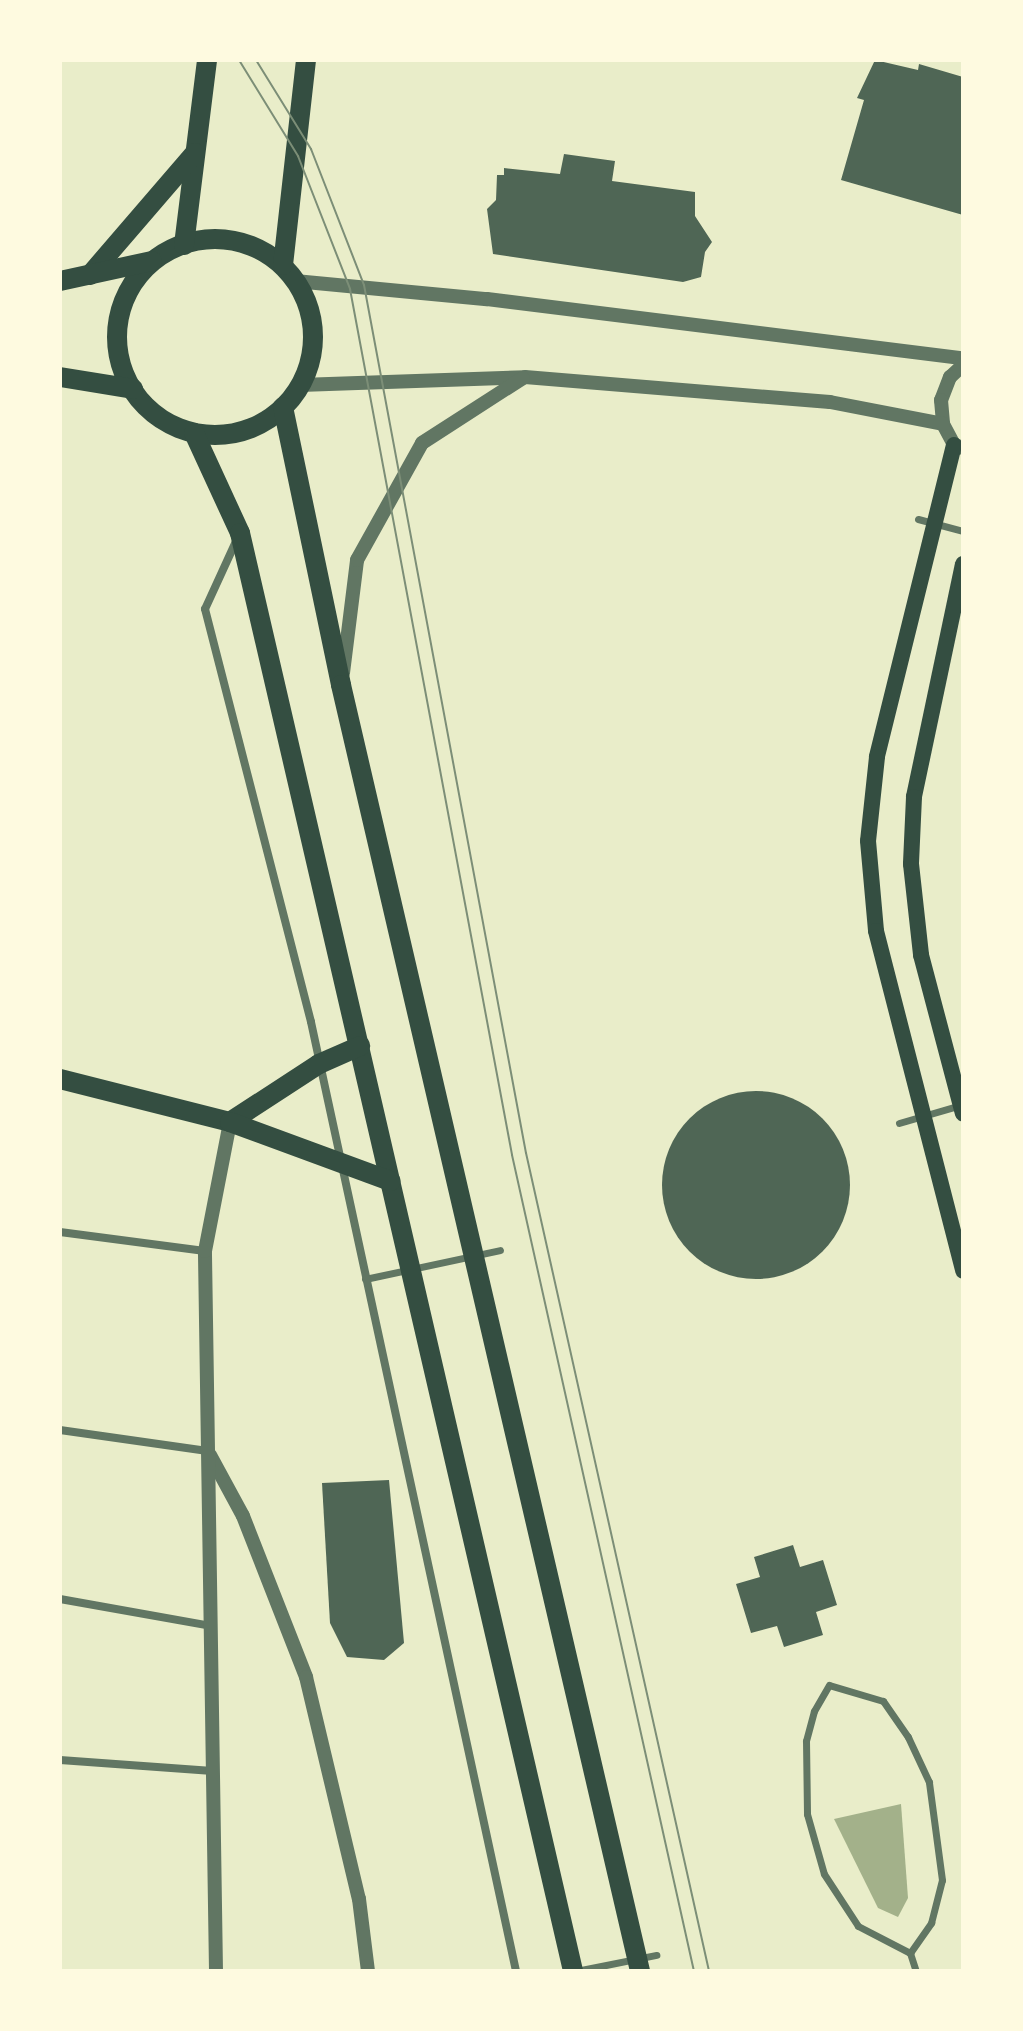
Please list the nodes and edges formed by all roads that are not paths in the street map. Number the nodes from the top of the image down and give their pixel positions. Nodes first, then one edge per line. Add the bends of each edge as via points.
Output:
1 (207, 60) edge
2 (306, 60) edge
3 (195, 153) junction
4 (184, 245) junction
5 (156, 260) junction
6 (289, 273) junction
7 (90, 275) junction
8 (60, 281) edge
9 (963, 358) edge
10 (963, 365) edge
11 (60, 377) edge
12 (525, 377) junction
13 (300, 385) junction
14 (133, 389) junction
15 (283, 407) junction
16 (943, 424) junction
17 (194, 433) junction
18 (958, 447) edge
19 (918, 519) dead end
20 (937, 524) junction
21 (963, 531) edge
22 (240, 533) junction
23 (963, 564) edge
24 (341, 685) junction
25 (360, 1046) junction
26 (319, 1064) junction
27 (60, 1079) edge
28 (962, 1108) edge
29 (920, 1116) junction
30 (230, 1122) junction
31 (899, 1123) dead end
32 (341, 1168) junction
33 (390, 1181) junction
34 (60, 1232) edge
35 (500, 1250) dead end
36 (205, 1251) junction
37 (475, 1256) junction
38 (410, 1270) junction
39 (963, 1271) edge
40 (365, 1279) junction
41 (60, 1430) edge
42 (208, 1451) junction
43 (60, 1599) edge
44 (211, 1626) junction
45 (60, 1760) edge
46 (213, 1771) junction
47 (910, 1953) junction
48 (644, 1962) edge
49 (216, 1971) edge
50 (368, 1971) edge
51 (516, 1971) edge
52 (575, 1971) edge
53 (916, 1971) edge

1 - 3 main road
2 - 6 main road
3 - 4 main road
3 - 7 main road
4 - 5 main road
4 - 6 main road via 227,239 258,248
5 - 7 main road
5 - 14 main road via 126,296 117,325 118,355
6 - 9 street
6 - 13 main road via 312,315 314,343
7 - 8 main road
10 - 16 street via 950,377 941,400
11 - 14 main road
12 - 13 street
12 - 16 street via 830,402
12 - 24 street via 422,443 357,560
13 - 15 main road
14 - 17 main road via 147,408
15 - 17 main road via 240,432
15 - 24 main road
16 - 18 street
17 - 22 main road
18 - 20 main road
19 - 20 street
20 - 21 street
20 - 29 main road via 877,757 868,841 876,931
22 - 25 main road
22 - 26 street via 205,609
23 - 28 main road via 914,797 911,864 921,955
24 - 37 main road
25 - 26 main road
25 - 33 main road
26 - 30 main road
26 - 32 street
27 - 30 main road
28 - 29 street
29 - 31 street
29 - 39 main road
30 - 32 main road
30 - 36 street
32 - 33 main road
32 - 40 street
33 - 38 main road
34 - 36 street
35 - 37 street
36 - 42 street
37 - 38 street
37 - 48 main road
38 - 40 street
38 - 52 main road
40 - 51 street
41 - 42 street
42 - 44 street
42 - 50 street via 243,1516 306,1677 359,1899
43 - 44 street
44 - 46 street
45 - 46 street
46 - 49 street
47 - 47 street via 931,1923 942,1880 929,1782 883,1701 829,1685 806,1741 807,1814 824,1874 858,1926
47 - 53 street
48 - 52 street

